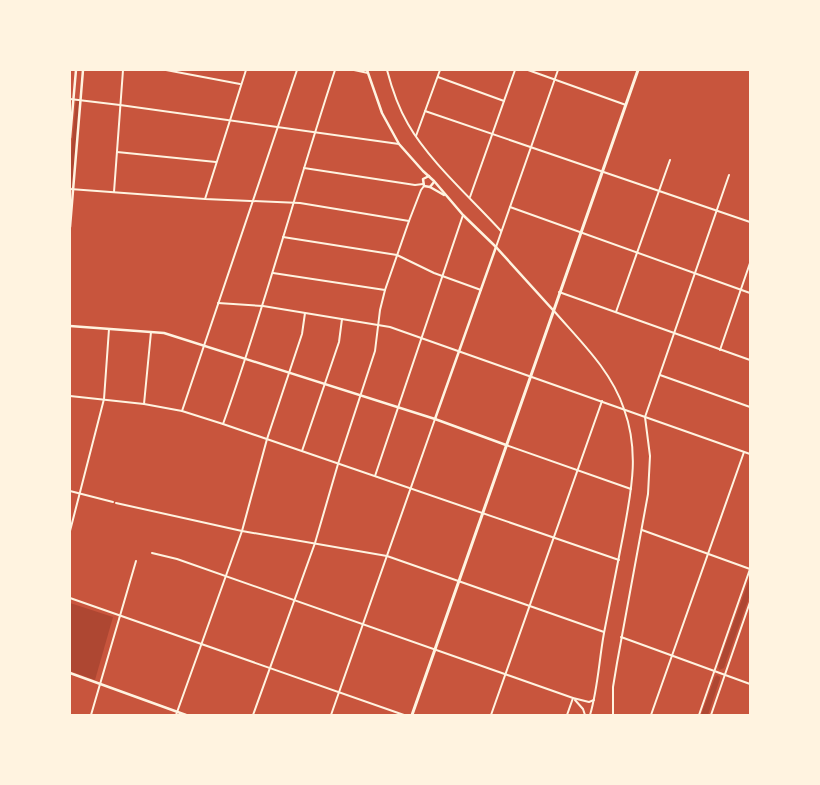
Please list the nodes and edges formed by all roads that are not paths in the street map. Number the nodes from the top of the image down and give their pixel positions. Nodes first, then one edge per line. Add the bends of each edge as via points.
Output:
1 (76, 70) edge
2 (83, 70) edge
3 (123, 70) edge
4 (166, 70) edge
5 (246, 70) edge
6 (297, 70) edge
7 (335, 70) edge
8 (354, 70) edge
9 (388, 70) edge
10 (440, 70) edge
11 (515, 70) edge
12 (528, 70) edge
13 (558, 70) edge
14 (638, 70) edge
15 (367, 71) edge
16 (438, 77) junction
17 (555, 80) junction
18 (241, 84) junction
19 (72, 99) edge
20 (80, 100) junction
21 (504, 101) junction
22 (120, 105) junction
23 (626, 105) junction
24 (425, 111) junction
25 (229, 120) junction
26 (278, 127) junction
27 (314, 132) junction
28 (493, 134) junction
29 (416, 137) junction
30 (70, 138) edge
31 (399, 144) junction
32 (531, 148) junction
33 (117, 152) junction
34 (670, 160) dead end
35 (216, 162) junction
36 (304, 168) junction
37 (422, 171) junction
38 (602, 172) junction
39 (729, 175) dead end
40 (429, 176) junction
41 (423, 179) junction
42 (434, 181) junction
43 (423, 185) junction
44 (430, 188) junction
45 (72, 189) edge
46 (114, 192) junction
47 (659, 192) junction
48 (446, 196) junction
49 (470, 197) junction
50 (205, 199) junction
51 (252, 202) junction
52 (294, 203) junction
53 (510, 207) junction
54 (716, 212) junction
55 (71, 213) edge
56 (463, 215) junction
57 (409, 221) junction
58 (750, 222) edge
59 (70, 228) edge
60 (501, 231) junction
61 (581, 232) junction
62 (283, 237) junction
63 (496, 246) junction
64 (638, 252) junction
65 (397, 255) junction
66 (750, 263) edge
67 (273, 273) junction
68 (696, 274) junction
69 (442, 276) junction
70 (385, 290) junction
71 (481, 290) junction
72 (742, 290) junction
73 (559, 292) junction
74 (750, 293) edge
75 (218, 303) junction
76 (263, 306) junction
77 (553, 310) junction
78 (616, 312) junction
79 (306, 313) junction
80 (342, 319) junction
81 (379, 325) junction
82 (70, 326) edge
83 (109, 329) junction
84 (150, 332) junction
85 (675, 333) junction
86 (421, 338) junction
87 (203, 345) junction
88 (720, 350) junction
89 (460, 351) junction
90 (246, 359) junction
91 (750, 360) edge
92 (290, 373) junction
93 (660, 375) junction
94 (530, 376) junction
95 (325, 384) junction
96 (70, 396) edge
97 (360, 396) junction
98 (104, 399) junction
99 (602, 401) junction
100 (144, 404) junction
101 (750, 407) edge
102 (398, 408) junction
103 (624, 409) junction
104 (182, 411) junction
105 (646, 417) junction
106 (435, 420) junction
107 (223, 424) junction
108 (267, 439) junction
109 (506, 444) junction
110 (302, 451) junction
111 (744, 452) junction
112 (750, 454) edge
113 (338, 464) junction
114 (577, 470) junction
115 (375, 476) junction
116 (411, 489) junction
117 (632, 489) junction
118 (70, 491) edge
119 (79, 493) junction
120 (113, 502) dead end
121 (116, 503) dead end
122 (481, 513) junction
123 (642, 530) junction
124 (242, 531) junction
125 (70, 532) edge
126 (554, 538) junction
127 (315, 543) junction
128 (152, 553) dead end
129 (708, 554) junction
130 (387, 556) junction
131 (619, 560) junction
132 (136, 561) dead end
133 (750, 569) edge
134 (226, 576) junction
135 (458, 581) junction
136 (70, 598) edge
137 (295, 600) junction
138 (750, 602) edge
139 (529, 606) junction
140 (120, 615) junction
141 (362, 624) junction
142 (604, 632) junction
143 (621, 637) junction
144 (202, 644) junction
145 (435, 649) junction
146 (672, 656) junction
147 (270, 668) junction
148 (714, 671) junction
149 (70, 674) edge
150 (506, 674) junction
151 (724, 675) junction
152 (100, 684) junction
153 (750, 684) edge
154 (339, 692) junction
155 (573, 698) junction
156 (594, 700) junction
157 (176, 713) edge
158 (91, 715) edge
159 (186, 715) edge
160 (254, 715) edge
161 (331, 715) edge
162 (404, 715) edge
163 (412, 715) edge
164 (491, 715) edge
165 (567, 715) edge
166 (585, 715) edge
167 (590, 715) edge
168 (613, 715) edge
169 (651, 715) edge
170 (698, 715) edge
171 (711, 715) edge

1 - 19 street
2 - 20 street
3 - 22 street
4 - 18 street
5 - 18 street
6 - 26 street
7 - 27 street
8 - 15 street
9 - 29 street via 400,110
10 - 16 street
11 - 21 street
12 - 17 street
13 - 17 street
14 - 23 main road
15 - 31 street via 382,113
16 - 21 street
16 - 24 street
17 - 23 street
17 - 32 street
18 - 25 street
19 - 20 street
19 - 30 street
20 - 22 street
20 - 45 street
21 - 28 street
22 - 25 street
22 - 33 street
23 - 38 main road
24 - 28 street
24 - 29 street
25 - 26 street
25 - 35 street
26 - 27 street
26 - 51 street
27 - 31 street
27 - 36 street
28 - 32 street
28 - 49 street
29 - 49 street
31 - 37 street
32 - 38 street
32 - 53 street
33 - 35 street
33 - 46 street
34 - 47 street
35 - 50 street
36 - 43 street
36 - 52 street
37 - 40 street
37 - 41 street
38 - 47 street
38 - 61 main road
39 - 54 street
40 - 41 street
40 - 42 street
41 - 43 street
42 - 44 street
42 - 48 street
43 - 44 street
43 - 57 street
44 - 48 street
45 - 46 street
45 - 55 street
46 - 50 street
47 - 54 street
47 - 64 street
48 - 56 street
49 - 60 street
50 - 51 street
51 - 52 street
51 - 75 street
52 - 57 street
52 - 62 street
53 - 60 street
53 - 61 street
54 - 58 street
54 - 68 street
55 - 59 street
56 - 63 street
56 - 69 street
57 - 65 street
60 - 63 street
61 - 64 street
61 - 73 main road
62 - 65 street
62 - 67 street
63 - 71 street
63 - 77 street
64 - 68 street
64 - 78 street
65 - 69 street
65 - 70 street
66 - 72 street
67 - 70 street
67 - 76 street
68 - 72 street
68 - 85 street
69 - 71 street
69 - 86 street
70 - 81 street
71 - 89 street
72 - 74 street
72 - 88 street
73 - 77 main road
73 - 78 street
75 - 76 street
75 - 87 street
76 - 79 street
76 - 90 street
77 - 94 main road
77 - 103 street via 608,375
78 - 85 street
79 - 80 street
79 - 92 street
80 - 81 street
80 - 95 street via 339,342
81 - 86 street
81 - 97 street via 375,352
82 - 83 street
83 - 84 street
83 - 98 street
84 - 87 street
84 - 100 street
85 - 88 street
85 - 93 street
86 - 89 street
86 - 102 street
87 - 90 street
87 - 104 street
88 - 91 street
89 - 94 street
89 - 106 street
90 - 92 street
90 - 107 street
92 - 95 street
92 - 108 street
93 - 101 street
93 - 105 street
94 - 99 street
94 - 109 main road
95 - 97 street
95 - 110 street
96 - 98 street
97 - 102 street
97 - 113 street
98 - 100 street
98 - 119 street
99 - 103 street
99 - 114 street
100 - 104 street
102 - 106 street
102 - 115 street
103 - 105 street
103 - 117 street via 633,454
104 - 107 street
105 - 111 street
105 - 123 street via 650,468
106 - 109 street
106 - 116 street
107 - 108 street
108 - 110 street
108 - 124 street
109 - 114 street
109 - 122 main road
110 - 113 street
111 - 112 street
111 - 129 street
113 - 115 street
113 - 127 street
114 - 117 street
114 - 126 street
115 - 116 street
116 - 122 street
116 - 130 street
117 - 131 street
118 - 119 street
119 - 120 street
119 - 125 street
121 - 124 street
122 - 126 street
122 - 135 main road
123 - 129 street
123 - 143 street
124 - 127 street
124 - 134 street
126 - 131 street
126 - 139 street
127 - 130 street
127 - 137 street
128 - 134 street
129 - 133 street
129 - 146 street
130 - 135 street
130 - 141 street
131 - 142 street
132 - 140 street
133 - 148 street
134 - 137 street
134 - 144 street
135 - 139 street
135 - 145 main road
136 - 140 street
137 - 141 street
137 - 147 street
138 - 151 street
139 - 142 street
139 - 150 street
140 - 144 street
140 - 152 street
141 - 145 street
141 - 154 street
142 - 156 street
143 - 146 street
143 - 168 street via 613,687
144 - 147 street
144 - 157 street
145 - 150 street
145 - 163 main road
146 - 148 street
146 - 169 street
147 - 154 street
147 - 160 street
148 - 151 street
148 - 170 street
149 - 152 street
150 - 155 street
150 - 164 street
151 - 153 street
151 - 171 street
152 - 157 street
152 - 158 street
154 - 161 street
154 - 162 street
155 - 156 street via 587,702
155 - 165 street
155 - 166 street
156 - 167 street
157 - 159 street

